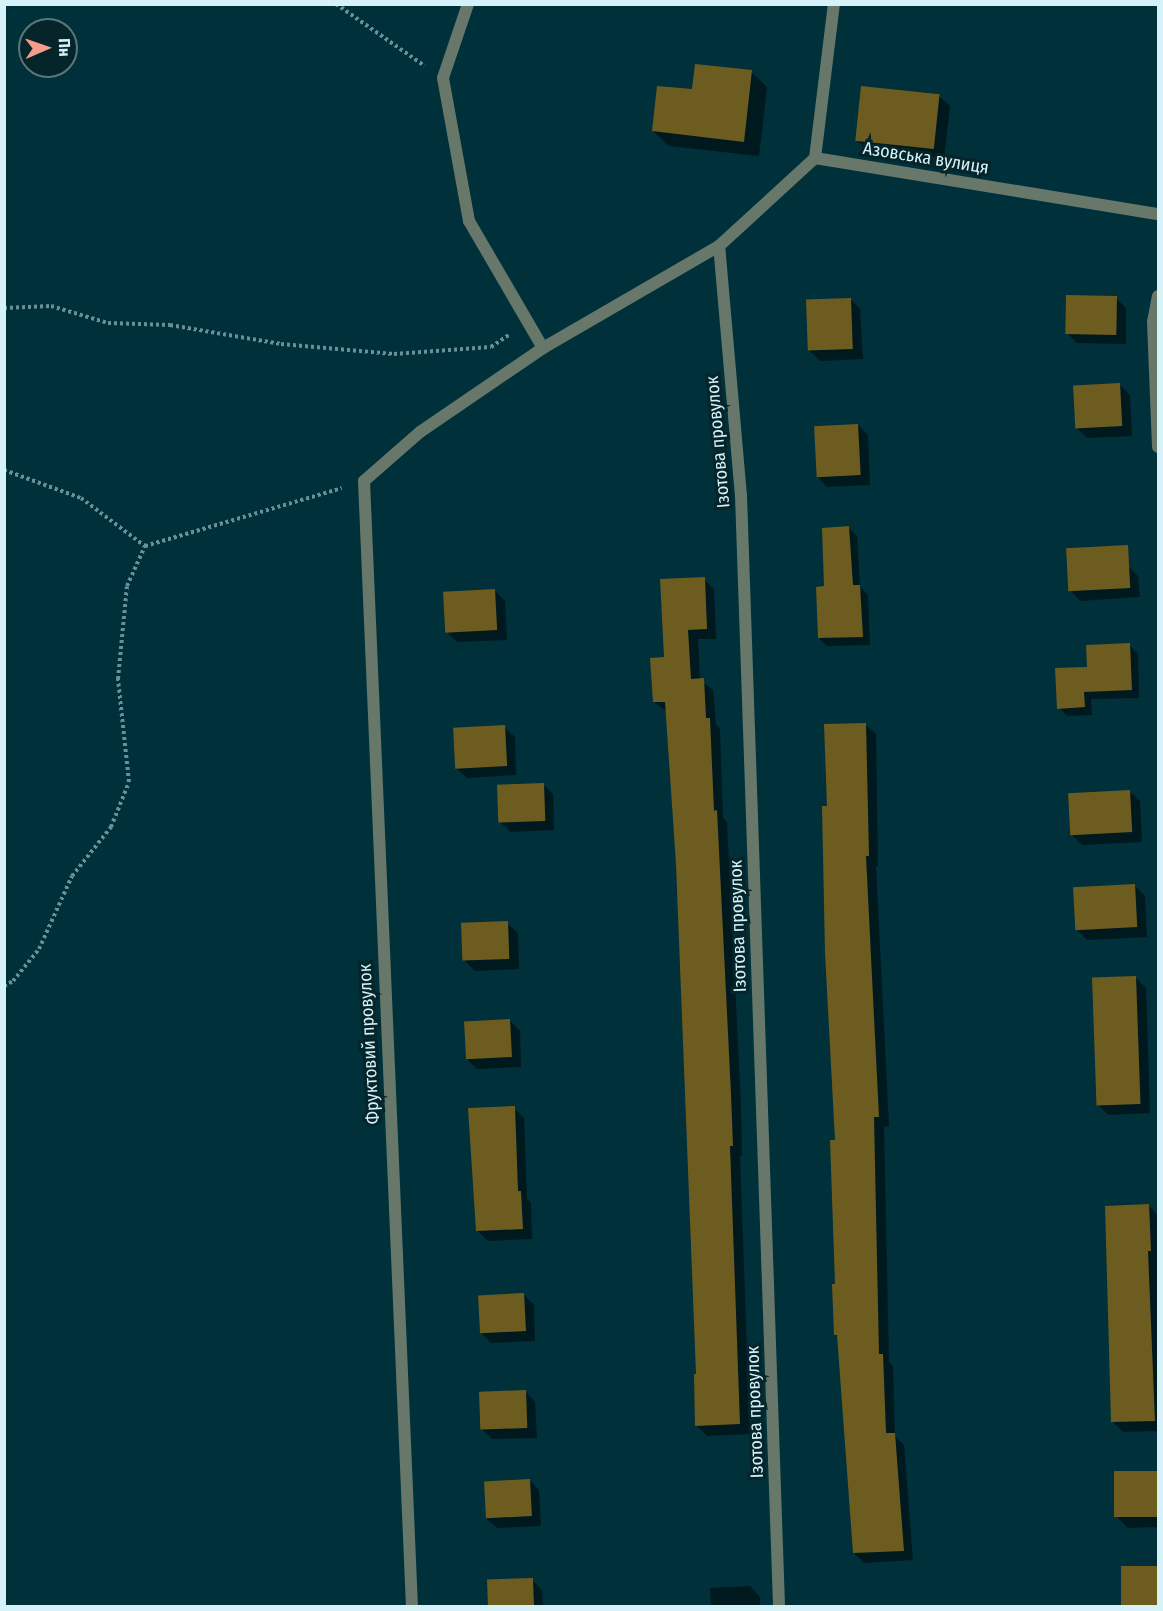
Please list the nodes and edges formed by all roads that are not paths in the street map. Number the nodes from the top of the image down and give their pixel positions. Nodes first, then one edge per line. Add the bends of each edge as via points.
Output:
1 (468, 4) edge
2 (834, 4) edge
3 (814, 158) junction
4 (1158, 214) edge
5 (719, 246) junction
6 (1158, 296) edge
7 (543, 348) junction
8 (1158, 447) edge
9 (412, 1606) edge
10 (779, 1606) edge

1 - 7 street via 443,78 469,221
2 - 3 street
3 - 4 street, Азовська вулиця
3 - 5 street
5 - 7 street
5 - 10 street, Ізотова провулок via 741,496
6 - 8 street via 1153,322
7 - 9 street, Фруктовий провулок via 420,432 364,481

